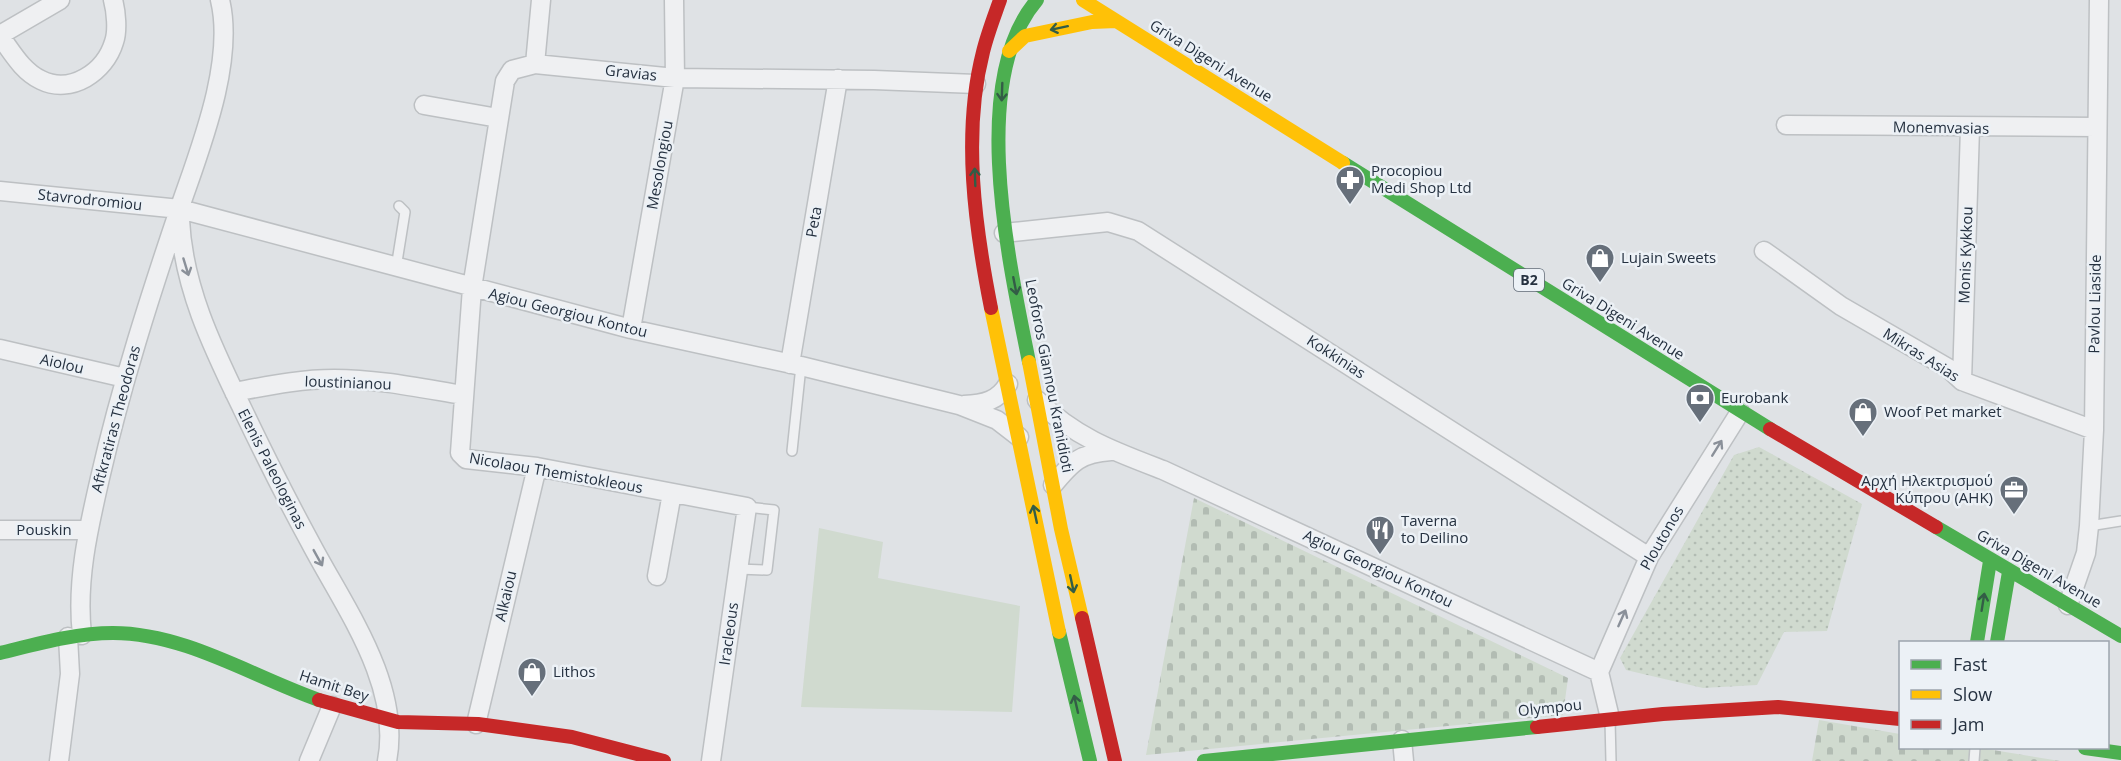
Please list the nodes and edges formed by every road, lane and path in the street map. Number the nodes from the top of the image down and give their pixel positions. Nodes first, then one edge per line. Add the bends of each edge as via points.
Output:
1 (58, 0) edge
2 (113, 0) edge
3 (220, 0) edge
4 (541, 0) edge
5 (674, 0) edge
6 (1000, 0) edge
7 (1037, 0) edge
8 (1083, 0) edge
9 (2099, 0) edge
10 (1113, 2) dead end
11 (1116, 21) junction
12 (0, 35) edge
13 (1009, 51) junction
14 (535, 64) junction
15 (675, 78) junction
16 (838, 79) junction
17 (976, 84) junction
18 (424, 105) dead end
19 (498, 118) junction
20 (1786, 125) dead end
21 (2097, 127) junction
22 (1970, 128) junction
23 (0, 190) edge
24 (399, 206) dead end
25 (180, 209) junction
26 (1004, 233) junction
27 (1764, 251) dead end
28 (396, 268) junction
29 (472, 288) junction
30 (631, 329) junction
31 (0, 349) edge
32 (796, 365) junction
33 (125, 378) junction
34 (1962, 381) junction
35 (1008, 384) junction
36 (234, 392) junction
37 (463, 395) junction
38 (1037, 400) junction
39 (959, 405) junction
40 (1740, 412) junction
41 (2094, 430) junction
42 (1019, 437) junction
43 (792, 451) dead end
44 (1112, 451) junction
45 (537, 467) junction
46 (1053, 485) junction
47 (672, 493) junction
48 (747, 507) junction
49 (2121, 521) edge
50 (2089, 526) junction
51 (0, 530) edge
52 (88, 530) junction
53 (1649, 557) junction
54 (1990, 561) junction
55 (738, 569) junction
56 (2008, 572) junction
57 (657, 576) dead end
58 (2068, 605) junction
59 (75, 636) junction
60 (2121, 636) edge
61 (1977, 641) edge
62 (1997, 641) edge
63 (0, 653) edge
64 (1599, 672) junction
65 (332, 706) junction
66 (1610, 718) junction
67 (1899, 719) edge
68 (390, 720) junction
69 (476, 724) junction
70 (1402, 740) junction
71 (2092, 749) edge
72 (2117, 756) edge
73 (59, 761) edge
74 (309, 761) edge
75 (387, 761) edge
76 (664, 761) edge
77 (711, 761) edge
78 (1090, 761) edge
79 (1115, 761) edge
80 (1204, 761) edge
81 (1404, 761) edge
82 (1611, 761) edge

1 - 12 street
2 - 12 street via 115,40 105,62 84,80 64,85 42,81 24,68
3 - 25 street, Aftkratiras Theodoras via 224,15 219,77 205,137
4 - 14 street
5 - 15 street, Mesolongiou
6 - 17 main road via 983,46
7 - 13 main road, Leoforos Giannou Kranidioti via 1025,15
8 - 11 main road, Griva Digeni Avenue / B2
9 - 21 street, Pavlou Liaside
10 - 11 main road
11 -> 13 main road via 1025,36
11 - 40 main road, Griva Digeni Avenue / B2
13 -> 26 main road, Leoforos Giannou Kranidioti via 1003,81 1000,143
14 - 15 street, Gravias
14 - 19 street, Gravias via 512,70 505,81
15 - 16 street, Gravias
15 - 30 street, Mesolongiou
16 - 17 street, Gravias
16 - 32 street, Peta
35 -> 17 main road via 976,206
18 - 19 street
19 - 29 street, Gravias
20 - 22 street, Monemvasias
21 - 22 street, Monemvasias
21 - 41 street, Pavlou Liaside
22 - 34 street, Monis Kykkou
23 - 25 street, Stavrodromiou
24 - 28 lane via 405,212 405,222
25 - 28 street, Agiou Georgiou Kontou
25 - 33 street, Aftkratiras Theodoras
25 -> 36 street, Elenis Paleologinas via 182,254 208,339
26 -> 38 main road, Leoforos Giannou Kranidioti
26 - 53 street, Kokkinias via 1108,222 1138,231
27 - 34 street, Mikras Asias via 1841,306 1948,368
28 - 29 street, Agiou Georgiou Kontou
29 - 30 street, Agiou Georgiou Kontou
29 - 37 street, Nicolaou Themistokleous
30 - 32 street, Agiou Georgiou Kontou
31 - 33 street, Aiolou
32 - 39 street, Agiou Georgiou Kontou
32 - 43 lane
33 - 52 street, Aftkratiras Theodoras
34 - 41 street, Mikras Asias
35 - 39 street, Agiou Georgiou Kontou via 1002,394 987,403
35 - 42 main road
36 - 37 street, Ioustinianou via 286,382 335,379
36 -> 68 street, Elenis Paleologinas via 281,490 366,646
37 - 45 street, Nicolaou Themistokleous via 461,457
38 - 44 street, Agiou Georgiou Kontou via 1073,432
38 - 46 main road, Leoforos Giannou Kranidioti
39 - 42 street, Agiou Georgiou Kontou via 997,420
53 -> 40 street, Ploutonos
40 - 54 main road, Griva Digeni Avenue / B2
41 - 50 street, Pavlou Liaside
78 -> 42 main road
44 - 46 street, Agiou Georgiou Kontou via 1090,452 1079,458
44 - 64 street, Agiou Georgiou Kontou via 1163,470
45 - 47 street, Nicolaou Themistokleous
45 - 69 street, Alkaiou
46 -> 79 main road, Leoforos Giannou Kranidioti via 1079,617
47 - 48 street, Nicolaou Themistokleous
47 - 57 street
48 - 55 street, Iracleous
48 - 55 lane via 774,510 767,570
49 - 50 lane
50 - 58 street, Pavlou Liaside via 2086,553
51 - 52 street, Pouskin
52 - 59 street, Aftkratiras Theodoras
64 -> 53 street, Ploutonos
54 - 56 main road, Griva Digeni Avenue / B2
61 -> 54 main road
55 - 77 street, Iracleous
56 - 58 main road, Griva Digeni Avenue / B2
56 - 62 main road
58 - 60 main road, Griva Digeni Avenue / B2
59 - 63 main road, Hamit Bey
59 - 65 main road, Hamit Bey via 116,633 184,647
59 - 73 street, Aftkratiras Theodoras
64 - 66 street
65 - 68 main road, Hamit Bey
65 - 74 street
66 - 67 main road, Olympou via 1778,707
66 - 70 main road, Olympou
66 - 82 lane
68 - 69 main road, Hamit Bey
68 - 75 street, Elenis Paleologinas
69 - 76 main road, Hamit Bey via 625,748
70 - 80 main road, Olympou
70 - 81 street
71 - 72 main road

